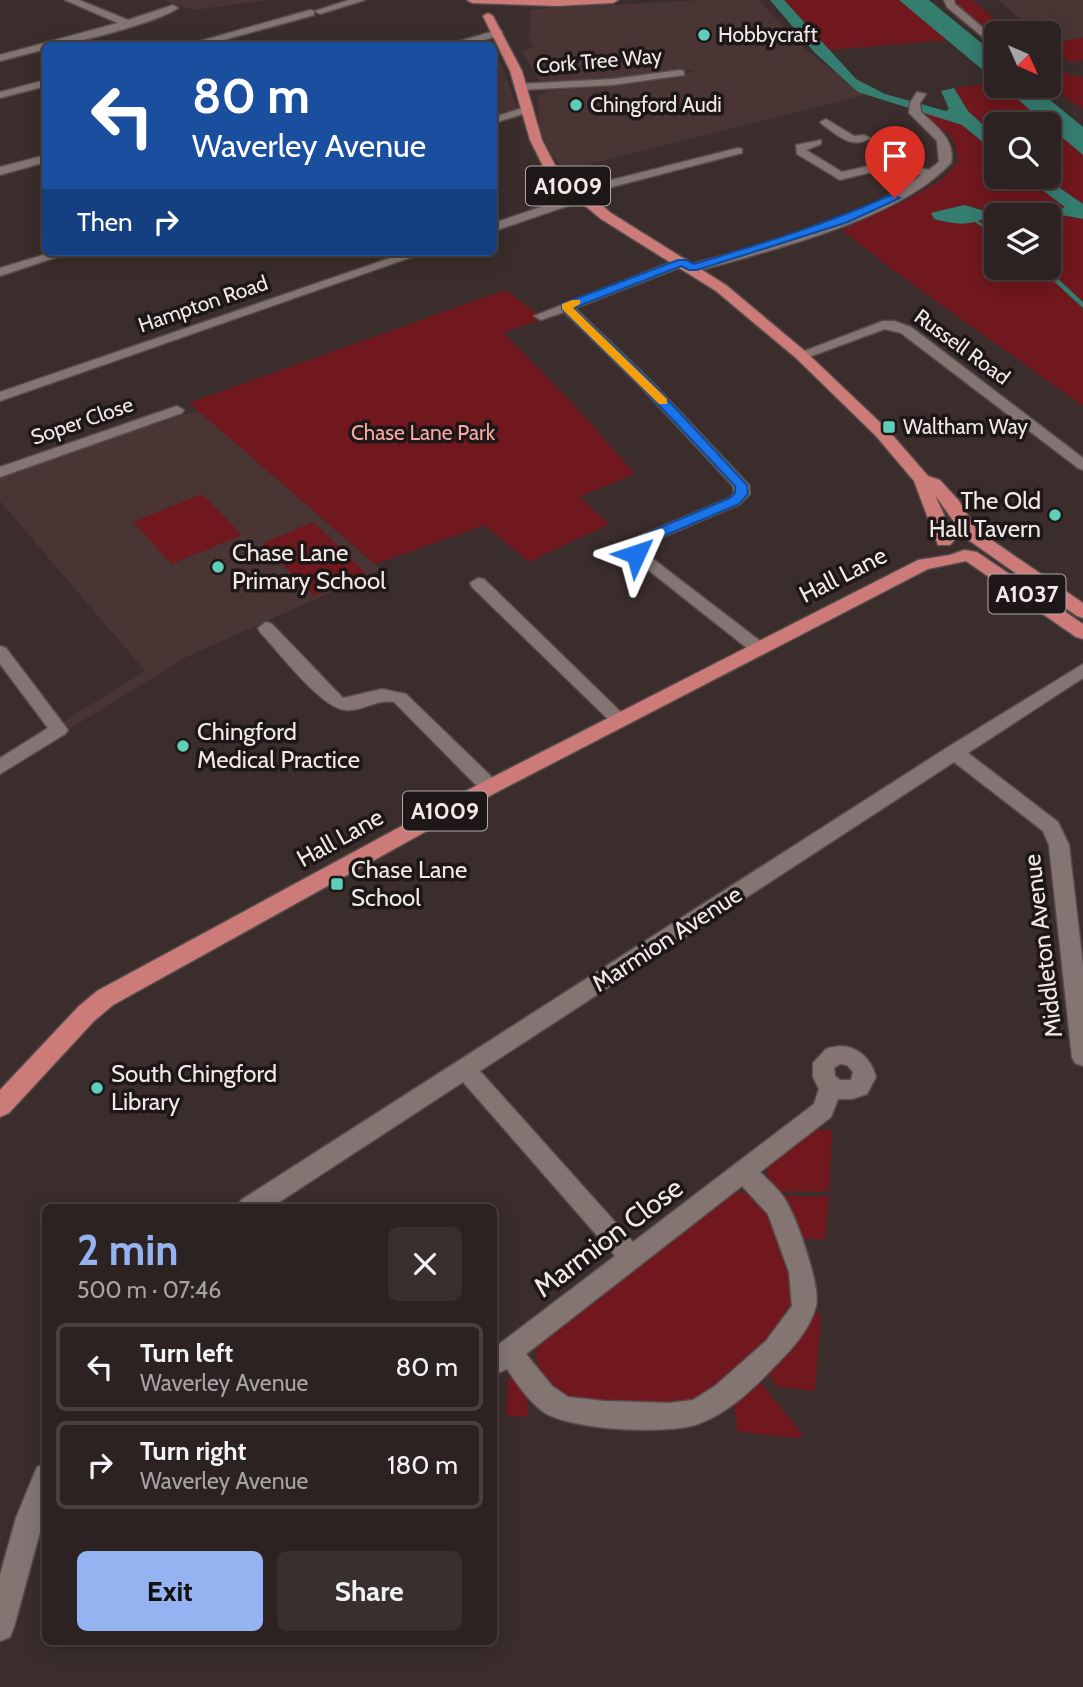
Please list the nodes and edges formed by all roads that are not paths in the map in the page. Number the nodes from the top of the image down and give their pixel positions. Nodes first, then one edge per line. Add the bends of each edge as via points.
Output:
1 (70, 0) edge
2 (360, 0) edge
3 (613, 0) edge
4 (948, 0) edge
5 (490, 1) edge
6 (560, 1) edge
7 (604, 1) edge
8 (466, 2) edge
9 (173, 8) dead end
10 (485, 15) junction
11 (128, 23) junction
12 (498, 33) junction
13 (984, 35) edge
14 (60, 42) edge
15 (203, 42) edge
16 (463, 42) edge
17 (0, 45) edge
18 (42, 47) edge
19 (18, 53) junction
20 (0, 58) edge
21 (680, 73) dead end
22 (42, 84) edge
23 (520, 87) junction
24 (0, 95) edge
25 (917, 102) dead end
26 (529, 109) junction
27 (497, 119) edge
28 (826, 122) dead end
29 (844, 135) junction
30 (864, 138) dead end
31 (738, 151) dead end
32 (42, 159) edge
33 (0, 171) edge
34 (932, 174) junction
35 (578, 195) junction
36 (497, 226) edge
37 (53, 256) edge
38 (408, 256) edge
39 (688, 265) junction
40 (0, 272) edge
41 (566, 307) junction
42 (541, 316) dead end
43 (801, 355) junction
44 (0, 397) edge
45 (177, 410) dead end
46 (1083, 465) edge
47 (0, 472) edge
48 (922, 480) junction
49 (970, 533) junction
50 (944, 539) junction
51 (973, 552) junction
52 (924, 564) junction
53 (478, 583) dead end
54 (1083, 612) edge
55 (266, 628) dead end
56 (1083, 633) edge
57 (758, 649) junction
58 (0, 652) edge
59 (1083, 670) edge
60 (619, 720) junction
61 (954, 752) junction
62 (0, 767) edge
63 (490, 787) junction
64 (1083, 1058) edge
65 (466, 1070) junction
66 (831, 1087) dead end
67 (0, 1107) edge
68 (743, 1171) junction
69 (255, 1204) edge
70 (631, 1257) junction
71 (501, 1357) edge
72 (42, 1486) edge
73 (0, 1627) edge

1 - 11 street
2 - 15 street
3 - 7 main road
4 - 13 street
5 - 6 main road
5 - 8 main road
5 - 10 main road via 492,10
6 - 7 main road
6 - 10 main road
8 - 10 main road
9 - 11 street
10 - 12 main road, A1009
11 - 14 street
12 - 16 street
12 - 23 main road, A1009
17 - 19 street
18 - 19 street
19 - 20 street
21 - 23 street, Cork Tree Way
22 - 24 street
23 - 26 main road, A1009
25 - 34 street via 946,145 945,163
26 - 27 street
26 - 35 main road, A1009 via 541,154
28 - 29 street
29 - 30 street via 852,140
29 - 34 street via 802,146 801,152 840,176 891,164
31 - 35 street
32 - 33 street
34 - 39 street via 854,216
35 - 36 street
35 - 39 main road, A1009
37 - 40 street
38 - 44 street, Hampton Road
39 - 41 street
39 - 43 main road, A1009
41 - 42 street
41 - 57 street via 741,485 742,494 735,501 645,539 636,554
43 - 46 street, Russell Road via 894,325
43 - 48 main road, A1009 via 882,433
45 - 47 street, Soper Close
48 - 49 main road, A1009 via 934,484
48 - 50 main road, A1009
49 - 50 main road via 957,531
49 - 51 main road
50 - 51 main road via 950,550
50 - 52 main road, Hall Lane / A1009
51 - 52 main road, Hall Lane / A1009
51 - 54 main road, A1037 via 999,552
51 - 56 main road, A1037
52 - 57 main road, Hall Lane / A1009
53 - 60 street
55 - 63 street via 343,705 384,693 400,698
57 - 60 main road, Hall Lane / A1009
58 - 62 street via 60,730
59 - 61 street, Marmion Avenue
60 - 63 main road, Hall Lane / A1009
61 - 64 street, Middleton Avenue via 1045,821 1055,834
61 - 65 street, Marmion Avenue
63 - 67 main road, Hall Lane / A1009 via 105,998 69,1030
65 - 69 street, Marmion Avenue
65 - 70 street
66 - 68 street, Marmion Close via 823,1110
68 - 70 street, Marmion Close
68 - 71 street, Marmion Close via 780,1214 805,1289 804,1306 782,1344 720,1398 693,1413 668,1417 579,1411 559,1407
70 - 71 street, Marmion Close
72 - 73 street

